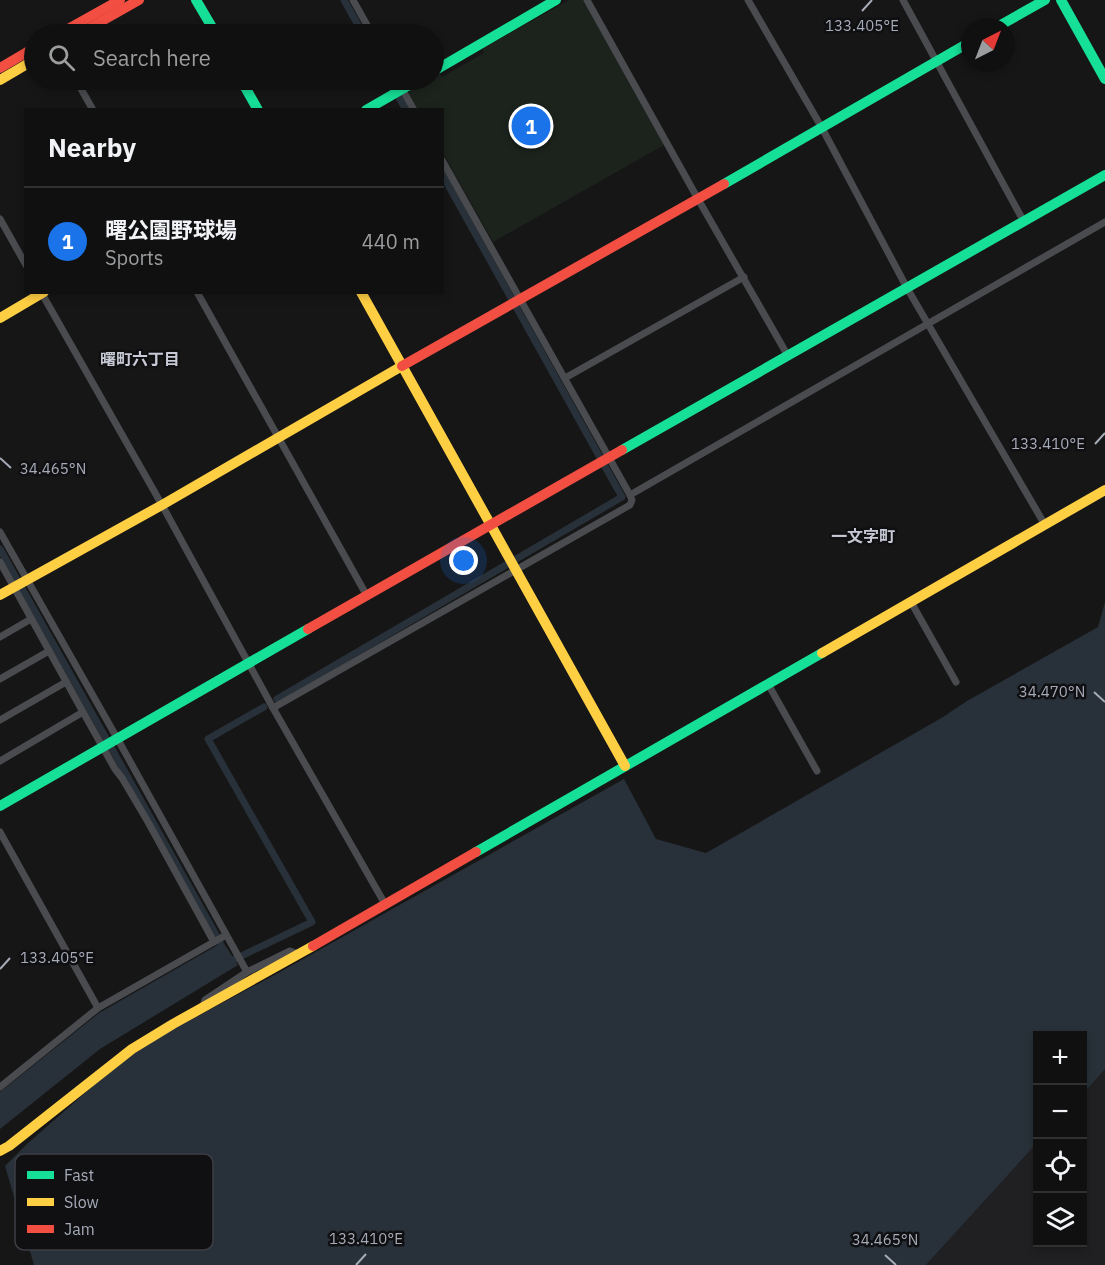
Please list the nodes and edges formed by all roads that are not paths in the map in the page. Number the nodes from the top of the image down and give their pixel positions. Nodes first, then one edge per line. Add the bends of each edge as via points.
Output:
1 (120, 0) edge
2 (140, 0) edge
3 (196, 0) edge
4 (353, 0) edge
5 (556, 0) edge
6 (587, 0) edge
7 (748, 0) edge
8 (903, 0) edge
9 (1045, 0) edge
10 (1061, 0) edge
11 (1013, 18) edge
12 (77, 24) edge
13 (97, 24) edge
14 (210, 24) edge
15 (366, 24) edge
16 (961, 47) edge
17 (24, 54) edge
18 (937, 61) junction
19 (444, 64) edge
20 (24, 66) edge
21 (0, 68) edge
22 (1105, 79) edge
23 (0, 80) edge
24 (82, 90) edge
25 (247, 90) edge
26 (394, 90) edge
27 (400, 90) edge
28 (92, 108) edge
29 (257, 108) edge
30 (369, 108) edge
31 (413, 108) edge
32 (822, 128) junction
33 (444, 164) edge
34 (1105, 175) edge
35 (698, 199) junction
36 (0, 219) edge
37 (1024, 222) junction
38 (1105, 222) edge
39 (24, 261) edge
40 (744, 277) junction
41 (908, 288) junction
42 (40, 294) edge
43 (43, 294) edge
44 (198, 294) edge
45 (362, 294) edge
46 (516, 301) junction
47 (0, 318) edge
48 (928, 324) junction
49 (788, 356) junction
50 (402, 366) junction
51 (565, 378) junction
52 (278, 437) junction
53 (604, 460) junction
54 (1105, 490) edge
55 (630, 495) junction
56 (162, 505) junction
57 (491, 525) junction
58 (1045, 525) junction
59 (0, 532) edge
60 (0, 562) edge
61 (515, 568) junction
62 (20, 583) junction
63 (0, 595) edge
64 (367, 596) junction
65 (911, 602) junction
66 (31, 619) junction
67 (0, 637) edge
68 (49, 651) junction
69 (248, 662) junction
70 (0, 679) edge
71 (66, 682) junction
72 (956, 682) dead end
73 (768, 684) junction
74 (273, 708) junction
75 (82, 712) junction
76 (0, 720) edge
77 (110, 742) junction
78 (0, 761) edge
79 (625, 766) junction
80 (817, 771) dead end
81 (0, 806) edge
82 (0, 832) edge
83 (385, 904) junction
84 (220, 939) junction
85 (299, 954) junction
86 (245, 968) junction
87 (203, 1007) junction
88 (98, 1008) junction
89 (0, 1087) edge
90 (5, 1149) edge
91 (0, 1157) edge

1 - 12 street
2 - 13 street
3 - 14 street
4 - 15 street
5 - 19 street
6 - 35 street
7 - 32 street
8 - 18 street
9 - 11 street
10 - 22 street
16 - 18 street
17 - 21 street
18 - 32 street
18 - 37 street
20 - 23 street
24 - 28 street
25 - 29 street
26 - 30 street
27 - 31 street
32 - 35 street
32 - 41 street
33 - 46 street
34 - 37 street
35 - 40 street
35 - 46 street
36 - 39 street
37 - 41 street
38 - 48 street
40 - 49 street
40 - 51 street
41 - 48 street
41 - 49 street
42 - 47 street
43 - 56 street
44 - 52 street
45 - 50 street
46 - 50 street
46 - 51 street
48 - 55 street
48 - 58 street
49 - 53 street
50 - 52 street
50 - 57 street
51 - 53 street
52 - 56 street
52 - 64 street
53 - 55 street
53 - 57 street
54 - 58 street
55 - 61 street via 630,505
56 - 62 street
56 - 69 street
57 - 61 street
57 - 64 street
58 - 65 street
59 - 62 street
60 - 62 street
61 - 74 street
61 - 79 street
62 - 63 street
62 - 66 street
62 - 77 street
64 - 69 street
65 - 72 street
65 - 73 street
66 - 67 street
66 - 68 street
68 - 70 street
68 - 71 street
69 - 74 street
69 - 77 street
71 - 75 street
71 - 76 street
73 - 79 street
73 - 80 street
74 - 83 street
75 - 77 street
75 - 78 street
77 - 81 street
77 - 84 street
77 - 84 street via 148,822
79 - 83 street
82 - 88 street
83 - 85 street
84 - 86 street via 234,950
84 - 88 street
85 - 86 street via 290,951
85 - 87 street
86 - 87 street via 205,1000
87 - 90 street via 132,1049
88 - 89 street
90 - 91 street

